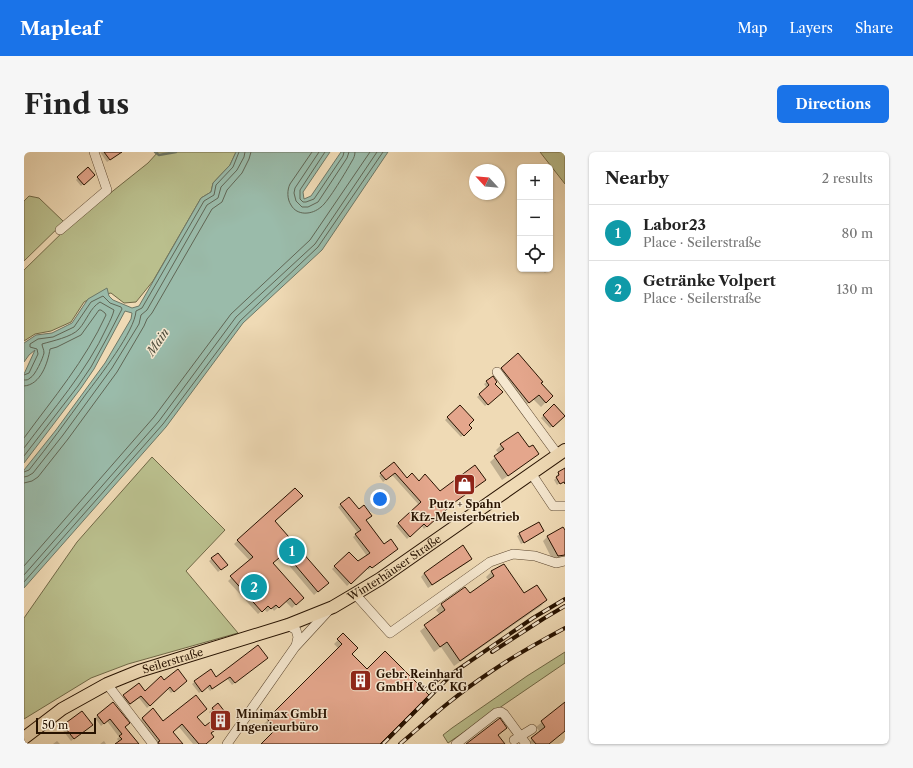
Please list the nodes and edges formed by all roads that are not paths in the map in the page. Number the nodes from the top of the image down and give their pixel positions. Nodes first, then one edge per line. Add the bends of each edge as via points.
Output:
1 (94, 152) edge
2 (60, 230) dead end
3 (497, 372) dead end
4 (562, 452) edge
5 (531, 473) junction
6 (565, 506) edge
7 (565, 561) edge
8 (356, 594) junction
9 (333, 607) junction
10 (288, 625) junction
11 (295, 647) junction
12 (107, 684) junction
13 (532, 729) dead end
14 (24, 738) edge
15 (518, 738) junction
16 (153, 744) edge
17 (227, 744) edge
18 (456, 744) edge
19 (526, 744) edge

1 - 2 street via 107,190
3 - 4 street, Winterhäuser Straße
4 - 5 main road, Winterhäuser Straße
5 - 6 street via 554,506
5 - 8 main road, Winterhäuser Straße
7 - 8 street via 556,562 535,556 513,554 490,562 390,633
8 - 9 main road, Winterhäuser Straße
9 - 10 main road, Seilerstraße
9 - 11 street, Winterhäuser Straße
10 - 11 street via 296,630 298,637
10 - 12 main road, Seilerstraße via 139,671
11 - 17 street, Winterhäuser Straße
12 - 14 main road, Seilerstraße via 62,709
12 - 16 street
13 - 15 street
15 - 18 street via 501,712 496,713
15 - 19 street

